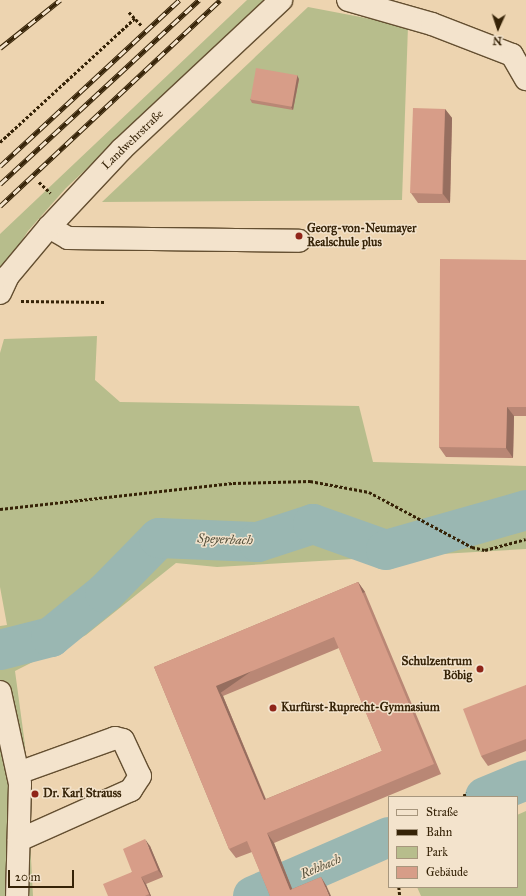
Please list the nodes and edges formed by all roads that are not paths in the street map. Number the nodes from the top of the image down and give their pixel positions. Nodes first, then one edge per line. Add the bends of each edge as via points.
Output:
1 (281, 0) edge
2 (348, 0) edge
3 (526, 79) edge
4 (49, 227) junction
5 (299, 241) dead end
6 (7, 297) edge
7 (0, 692) edge
8 (18, 773) junction
9 (19, 840) junction
10 (17, 896) edge

1 - 4 street, Landwehrstraße via 122,149
2 - 3 street via 432,24 512,55
4 - 5 street via 68,238
4 - 6 street, Landwehrstraße via 8,276
7 - 8 street
8 - 9 street
8 - 9 street via 115,738 123,740 140,776 131,790
9 - 10 street

